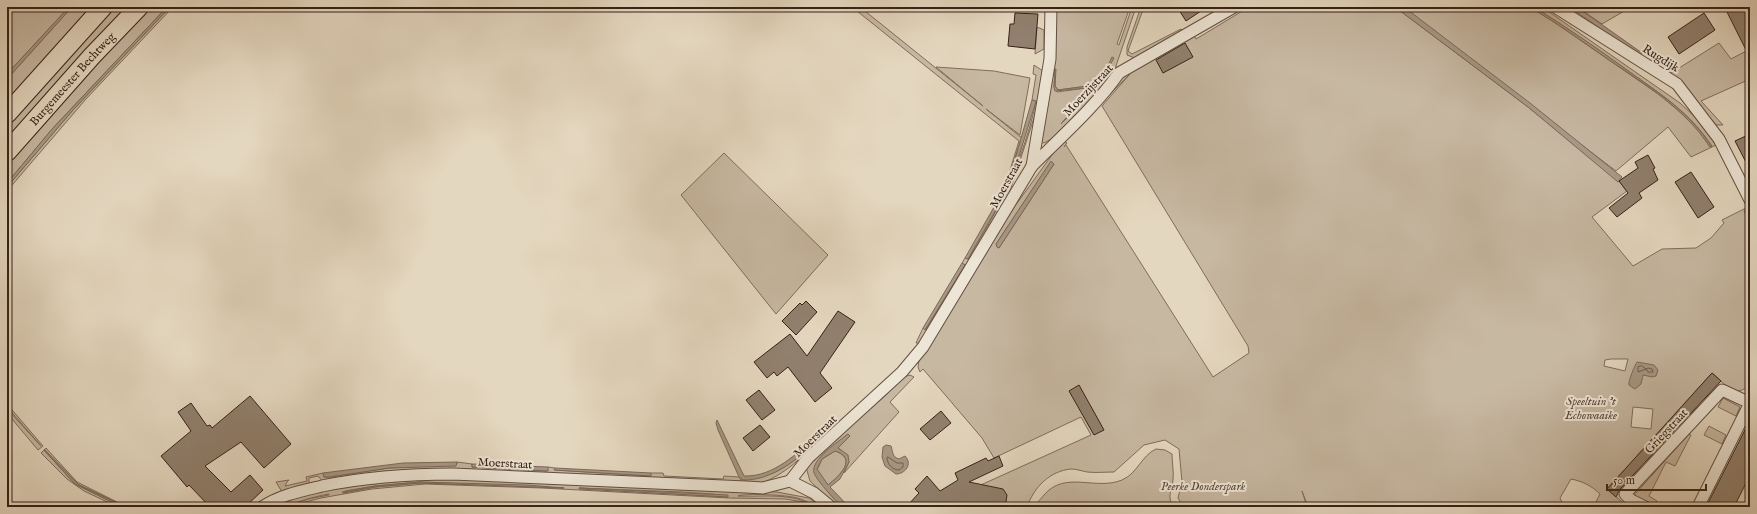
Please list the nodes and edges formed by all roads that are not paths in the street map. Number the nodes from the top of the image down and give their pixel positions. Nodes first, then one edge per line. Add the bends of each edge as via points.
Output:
1 (103, 7) edge
2 (139, 7) edge
3 (1051, 7) edge
4 (1234, 7) edge
5 (1554, 7) edge
6 (7, 114) edge
7 (7, 152) edge
8 (1032, 166) junction
9 (1750, 200) edge
10 (1750, 403) edge
11 (790, 481) junction
12 (262, 507) edge
13 (830, 507) edge
14 (1645, 507) edge
15 (1698, 507) edge

1 - 6 main road, Burgemeester Bechtweg
2 - 7 main road, Burgemeester Bechtweg
3 - 8 street, Moerstraat via 1050,59
4 - 8 street, Moerzijstraat via 1119,73 1112,84
5 - 9 street, Rugdijk via 1677,84 1719,139
8 - 11 street, Moerstraat via 923,348 881,393 808,458
10 - 14 street, Griegstraat via 1722,390 1625,494
10 - 15 street, Griegstraat
11 - 12 street, Moerstraat via 763,488 412,474 344,482 305,490 285,495
11 - 13 street via 814,493

